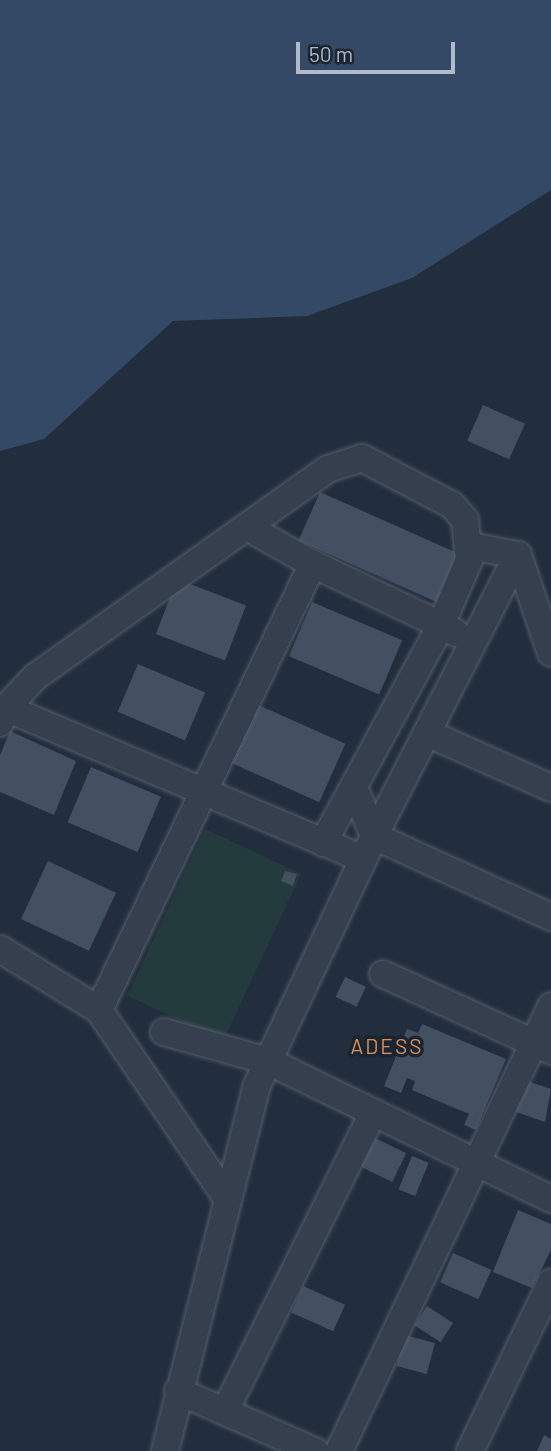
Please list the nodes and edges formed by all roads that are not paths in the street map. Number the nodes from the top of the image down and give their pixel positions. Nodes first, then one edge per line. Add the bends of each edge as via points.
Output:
1 (247, 527) junction
2 (470, 546) junction
3 (518, 555) junction
4 (313, 564) junction
5 (441, 625) junction
6 (474, 642) junction
7 (551, 653) edge
8 (419, 666) junction
9 (400, 702) junction
10 (435, 707) junction
11 (3, 715) edge
12 (354, 787) junction
13 (551, 788) edge
14 (206, 789) junction
15 (323, 843) junction
16 (368, 848) junction
17 (551, 917) edge
18 (0, 949) edge
19 (383, 974) dead end
20 (551, 1006) edge
21 (99, 1010) junction
22 (164, 1032) dead end
23 (542, 1047) edge
24 (268, 1061) junction
25 (373, 1113) junction
26 (476, 1163) junction
27 (226, 1197) junction
28 (551, 1199) edge
29 (551, 1283) edge
30 (178, 1391) junction
31 (225, 1411) junction
32 (164, 1451) edge
33 (315, 1451) edge
34 (339, 1451) edge
35 (470, 1451) edge

1 - 2 street via 328,469 362,458 452,505 465,520
1 - 4 street
1 - 11 street via 35,677
2 - 3 street
2 - 5 street via 460,587
3 - 6 street
3 - 7 street
4 - 5 street
4 - 14 street
5 - 6 street
5 - 8 street
6 - 10 street
8 - 9 street
8 - 10 street
9 - 10 street
9 - 12 street
10 - 13 street
10 - 16 street
11 - 14 street
12 - 15 street
12 - 16 street
14 - 15 street
14 - 21 street
15 - 16 street
16 - 17 street
16 - 24 street
18 - 21 street
19 - 23 street
20 - 23 street
21 - 27 street
22 - 24 street
23 - 26 street
24 - 25 street
24 - 27 street
25 - 26 street
25 - 31 street
26 - 28 street
26 - 34 street
27 - 30 street
29 - 35 street
30 - 31 street
30 - 32 street
31 - 33 street

